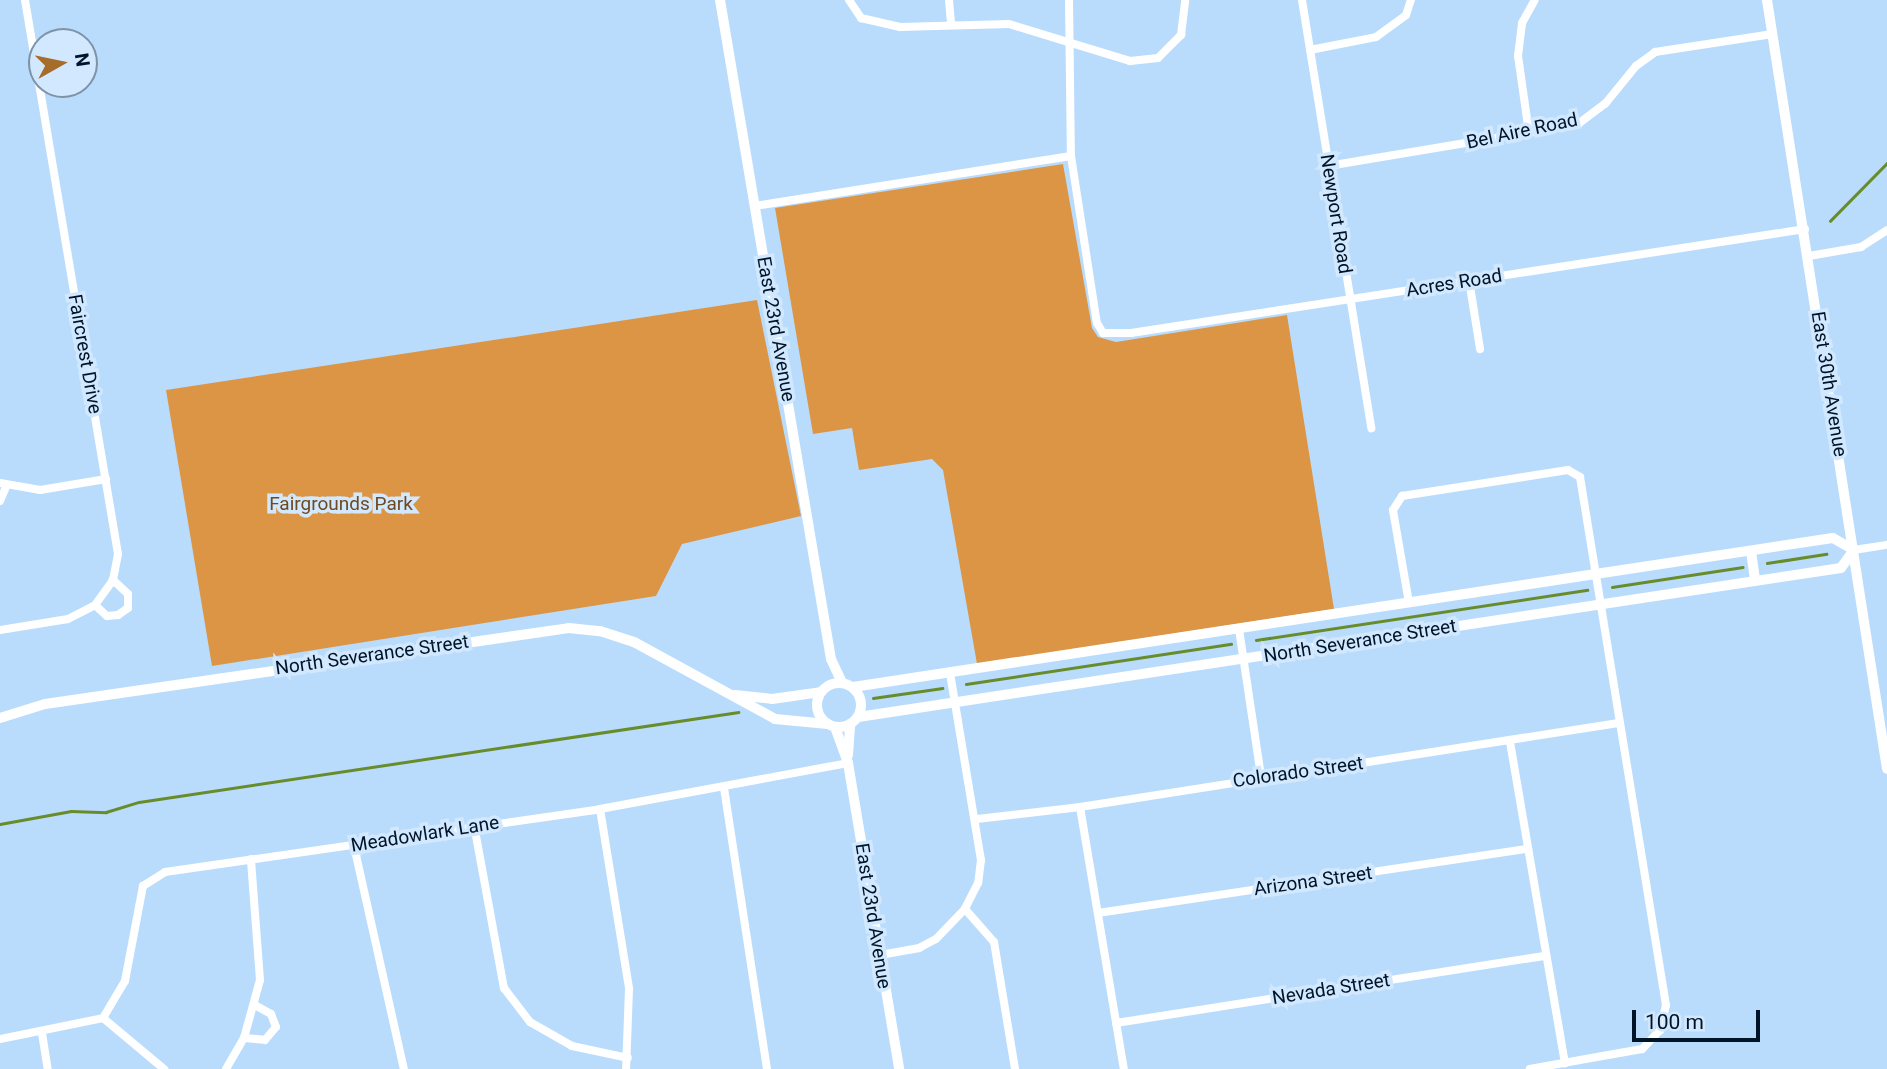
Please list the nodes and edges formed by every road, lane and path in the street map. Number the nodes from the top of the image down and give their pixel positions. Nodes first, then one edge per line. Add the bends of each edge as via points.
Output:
1 (25, 0) edge
2 (720, 0) edge
3 (849, 0) edge
4 (949, 0) edge
5 (1069, 0) edge
6 (1185, 0) edge
7 (1303, 0) edge
8 (1411, 0) edge
9 (1535, 0) edge
10 (1767, 0) edge
11 (951, 25) junction
12 (1773, 34) junction
13 (1071, 42) junction
14 (1310, 50) junction
15 (1529, 133) junction
16 (1071, 156) junction
17 (1328, 166) junction
18 (755, 206) junction
19 (1805, 229) junction
20 (1887, 230) edge
21 (1809, 257) junction
22 (1469, 280) junction
23 (1350, 300) junction
24 (1480, 349) dead end
25 (1371, 428) dead end
26 (106, 480) junction
27 (3, 485) edge
28 (0, 501) edge
29 (1887, 545) edge
30 (1854, 550) junction
31 (1751, 551) junction
32 (1595, 575) junction
33 (113, 580) junction
34 (1755, 581) junction
35 (1409, 603) junction
36 (95, 605) junction
37 (1600, 605) junction
38 (1238, 629) junction
39 (0, 630) edge
40 (1243, 658) junction
41 (831, 659) junction
42 (950, 673) junction
43 (842, 683) junction
44 (853, 687) junction
45 (823, 690) junction
46 (733, 695) junction
47 (955, 702) junction
48 (0, 718) edge
49 (854, 721) junction
50 (1618, 723) junction
51 (832, 725) junction
52 (1510, 741) junction
53 (848, 763) junction
54 (1887, 769) edge
55 (1261, 776) junction
56 (724, 788) junction
57 (1080, 807) junction
58 (600, 809) junction
59 (976, 819) junction
60 (474, 825) junction
61 (354, 846) junction
62 (1528, 849) junction
63 (251, 859) junction
64 (965, 909) junction
65 (1098, 913) junction
66 (880, 955) junction
67 (1546, 956) junction
68 (255, 1005) junction
69 (103, 1018) junction
70 (1116, 1023) junction
71 (42, 1033) junction
72 (244, 1038) junction
73 (0, 1039) edge
74 (628, 1058) junction
75 (1565, 1063) junction
76 (48, 1069) edge
77 (164, 1069) edge
78 (226, 1069) edge
79 (404, 1069) edge
80 (626, 1069) edge
81 (767, 1069) edge
82 (899, 1069) edge
83 (1016, 1069) edge
84 (1124, 1069) edge
85 (1530, 1069) edge

1 - 26 street, Faircrest Drive
2 - 18 street, East 23rd Avenue
3 - 11 street via 861,18 900,27
4 - 11 street
5 - 13 street
6 - 13 street via 1181,35 1158,58 1130,61
7 - 14 street, Newport Road
8 - 14 street via 1406,15 1376,37
9 - 15 street via 1522,23 1518,56
10 - 12 main road, East 30th Avenue
11 - 13 street via 1009,24
12 - 15 street, Bel Aire Road via 1655,52 1636,66 1605,104 1578,124
12 - 19 main road, East 30th Avenue
13 - 16 street
14 - 17 street, Newport Road
15 - 17 street, Bel Aire Road
16 - 18 street
16 - 23 street, Acres Road via 1097,323 1103,333
17 - 23 street, Newport Road
18 - 41 street, East 23rd Avenue
19 - 21 main road, East 30th Avenue
19 - 22 street, Acres Road
20 - 21 street via 1861,247
21 - 30 main road, East 30th Avenue
22 - 23 street, Acres Road
22 - 24 street
23 - 25 street, Newport Road
26 - 27 street via 40,490
26 - 33 street, Faircrest Drive via 118,554
27 - 28 street
29 - 30 street, North Severance Street
30 - 31 street, North Severance Street via 1833,538
30 - 34 street, North Severance Street via 1840,568
30 - 54 main road, East 30th Avenue
31 - 32 street, North Severance Street
31 - 34 street
32 - 35 street, North Severance Street
32 - 35 street via 1580,477 1568,470 1402,496 1393,510
32 - 37 street
33 - 36 street, Faircrest Drive
33 - 36 street via 128,594 128,608 107,616
34 - 37 street, North Severance Street
35 - 38 street, North Severance Street
36 - 39 street via 68,618
37 - 40 street, North Severance Street
37 - 50 street
38 - 40 street
38 - 42 street, North Severance Street
40 - 47 street, North Severance Street
40 - 55 street
41 - 43 street, East 23rd Avenue
41 - 45 street, East 23rd Avenue
42 - 44 street, North Severance Street
42 - 47 street
43 - 44 street
43 - 45 street
44 - 49 street via 862,705
45 - 46 street, North Severance Street via 772,699
45 - 51 street via 818,709
46 - 48 street, North Severance Street via 634,642 600,631 569,628 44,704
46 - 51 street, North Severance Street via 775,719
47 - 49 street, North Severance Street
47 - 59 street
49 - 51 street
49 - 53 street, East 23rd Avenue
50 - 52 street, Colorado Street
50 - 75 street via 1666,1005 1660,1030 1643,1049
51 - 53 street, East 23rd Avenue
52 - 55 street, Colorado Street
52 - 62 street
53 - 56 street, Meadowlark Lane
53 - 66 street, East 23rd Avenue
55 - 57 street, Colorado Street
56 - 58 street, Meadowlark Lane
56 - 81 street
57 - 59 street, Colorado Street
57 - 65 street
58 - 60 street, Meadowlark Lane
58 - 74 street via 629,989
59 - 64 street via 980,873
60 - 61 street, Meadowlark Lane
60 - 74 street via 504,988 540,1028 572,1046
61 - 63 street, Meadowlark Lane
61 - 79 street
62 - 65 street, Arizona Street
62 - 67 street
63 - 68 street via 260,949
63 - 69 street, Meadowlark Lane via 165,872 143,886 125,981
64 - 66 street via 936,939 919,948
64 - 83 street via 994,942
65 - 70 street
66 - 82 street, East 23rd Avenue
67 - 70 street, Nevada Street
67 - 75 street
68 - 72 street
68 - 72 street via 271,1014 276,1027 265,1040
69 - 71 street
69 - 77 street
70 - 84 street
71 - 73 street
71 - 76 street
72 - 78 street
74 - 80 street
75 - 85 street

